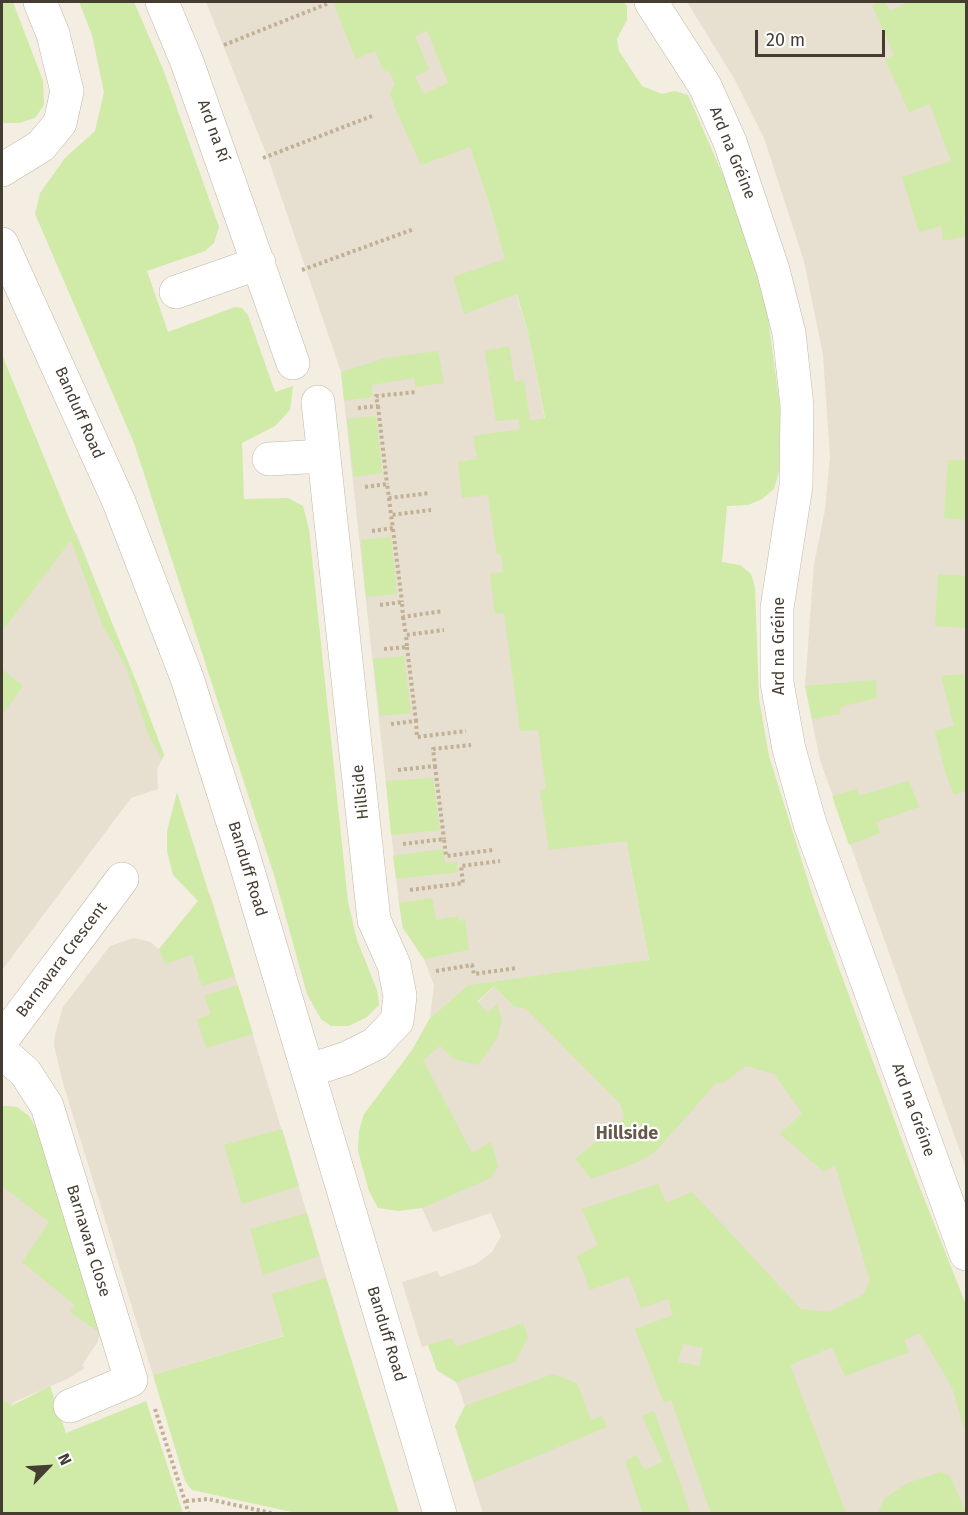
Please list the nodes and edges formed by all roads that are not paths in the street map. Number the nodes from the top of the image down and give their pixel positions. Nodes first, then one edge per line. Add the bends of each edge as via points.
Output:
1 (40, 2) edge
2 (162, 2) edge
3 (651, 2) edge
4 (2, 170) edge
5 (2, 243) edge
6 (259, 263) junction
7 (176, 292) dead end
8 (293, 363) dead end
9 (318, 402) dead end
10 (324, 456) junction
11 (269, 459) dead end
12 (122, 879) dead end
13 (2, 1040) edge
14 (2, 1052) edge
15 (308, 1071) junction
16 (966, 1254) edge
17 (70, 1406) dead end
18 (440, 1514) edge

1 - 4 street via 53,34 67,91 60,123 41,146
2 - 6 street, Ard na Rí via 188,63
3 - 16 street, Ard na Gréine via 705,86 730,142 773,270 789,333 797,406 796,486 777,608 777,683 789,749 810,824
5 - 15 street, Banduff Road via 119,502 187,678
6 - 7 street
6 - 8 street, Ard na Rí
9 - 10 street, Hillside
10 - 11 street
10 - 15 street, Hillside via 374,920 394,965 400,996 397,1021 375,1044
12 - 13 street, Barnavara Crescent
14 - 17 street, Barnavara Close via 25,1072 47,1106 131,1380
15 - 18 street, Banduff Road

